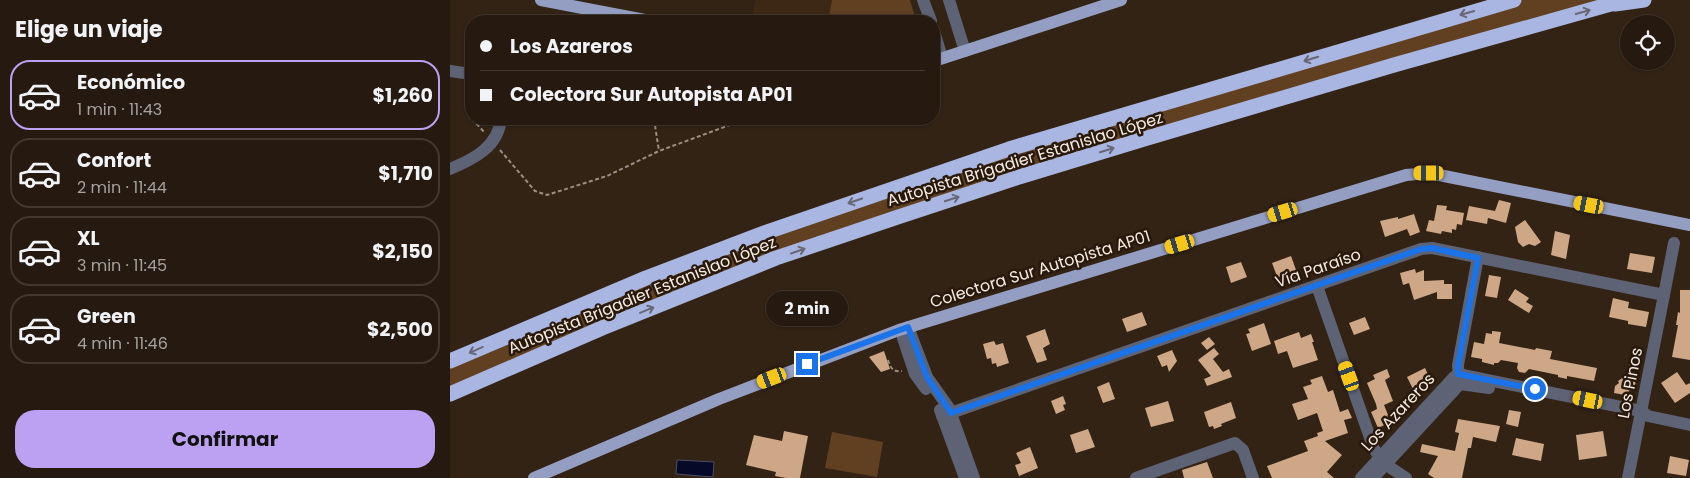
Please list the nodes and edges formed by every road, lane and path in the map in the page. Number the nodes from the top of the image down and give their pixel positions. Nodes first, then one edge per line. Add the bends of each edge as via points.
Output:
1 (541, 0) edge
2 (923, 0) edge
3 (949, 0) edge
4 (1120, 0) edge
5 (1514, 0) edge
6 (1625, 0) edge
7 (1644, 0) edge
8 (1606, 5) junction
9 (619, 15) edge
10 (928, 15) edge
11 (965, 50) junction
12 (940, 58) edge
13 (450, 71) edge
14 (465, 73) edge
15 (478, 125) edge
16 (500, 125) edge
17 (655, 125) edge
18 (730, 125) edge
19 (493, 142) junction
20 (659, 151) junction
21 (450, 169) edge
22 (1690, 225) edge
23 (1674, 243) dead end
24 (1478, 258) junction
25 (1317, 286) junction
26 (1664, 295) junction
27 (602, 328) junction
28 (903, 328) junction
29 (888, 360) dead end
30 (450, 361) edge
31 (912, 367) junction
32 (1459, 379) junction
33 (450, 394) edge
34 (450, 404) edge
35 (947, 415) junction
36 (1643, 415) junction
37 (1690, 425) edge
38 (1382, 460) junction
39 (534, 478) edge
40 (965, 478) edge
41 (974, 478) edge
42 (1136, 478) edge
43 (1252, 478) edge
44 (1361, 478) edge
45 (1373, 478) edge
46 (1406, 478) edge
47 (1628, 478) edge

1 - 9 main road
2 - 10 street
3 - 11 street
4 - 11 main road
5 -> 30 highway, Autopista Brigadier Estanislao López via 1000,152 764,233 646,278
6 - 8 highway, Autopista Brigadier Estanislao López
7 - 8 highway
27 -> 8 highway, Autopista Brigadier Estanislao López via 776,258 1019,177
11 - 12 main road
13 - 14 street
15 - 19 path
16 - 19 street
17 - 20 path
18 - 20 path
19 - 20 path via 535,191 547,195 607,176
19 - 21 street via 481,153
22 - 28 main road, Colectora Sur Autopista AP01 via 1418,173
23 - 26 street
24 - 25 street, Vía Paraíso via 1432,248 1421,249
24 - 26 street, Vía Paraíso
24 - 32 street via 1458,365
25 - 35 street, Vía Paraíso
25 - 38 street via 1374,449
26 - 36 street, Los Pinos
27 - 33 highway, Autopista Brigadier Estanislao López
27 - 34 highway via 538,365
28 - 31 street
28 - 35 street
28 - 39 main road, Colectora Sur Autopista AP01 via 719,399
29 - 31 path via 895,371
31 - 35 street
32 - 36 street, Los Azareros
32 - 38 street, Los Azareros
35 - 40 street
35 - 41 street
36 - 37 street, Los Azareros
36 - 47 street, Los Pinos
38 - 44 street, Los Azareros
38 - 45 street, Los Azareros
38 - 46 street
42 - 43 street via 1235,443 1243,450

